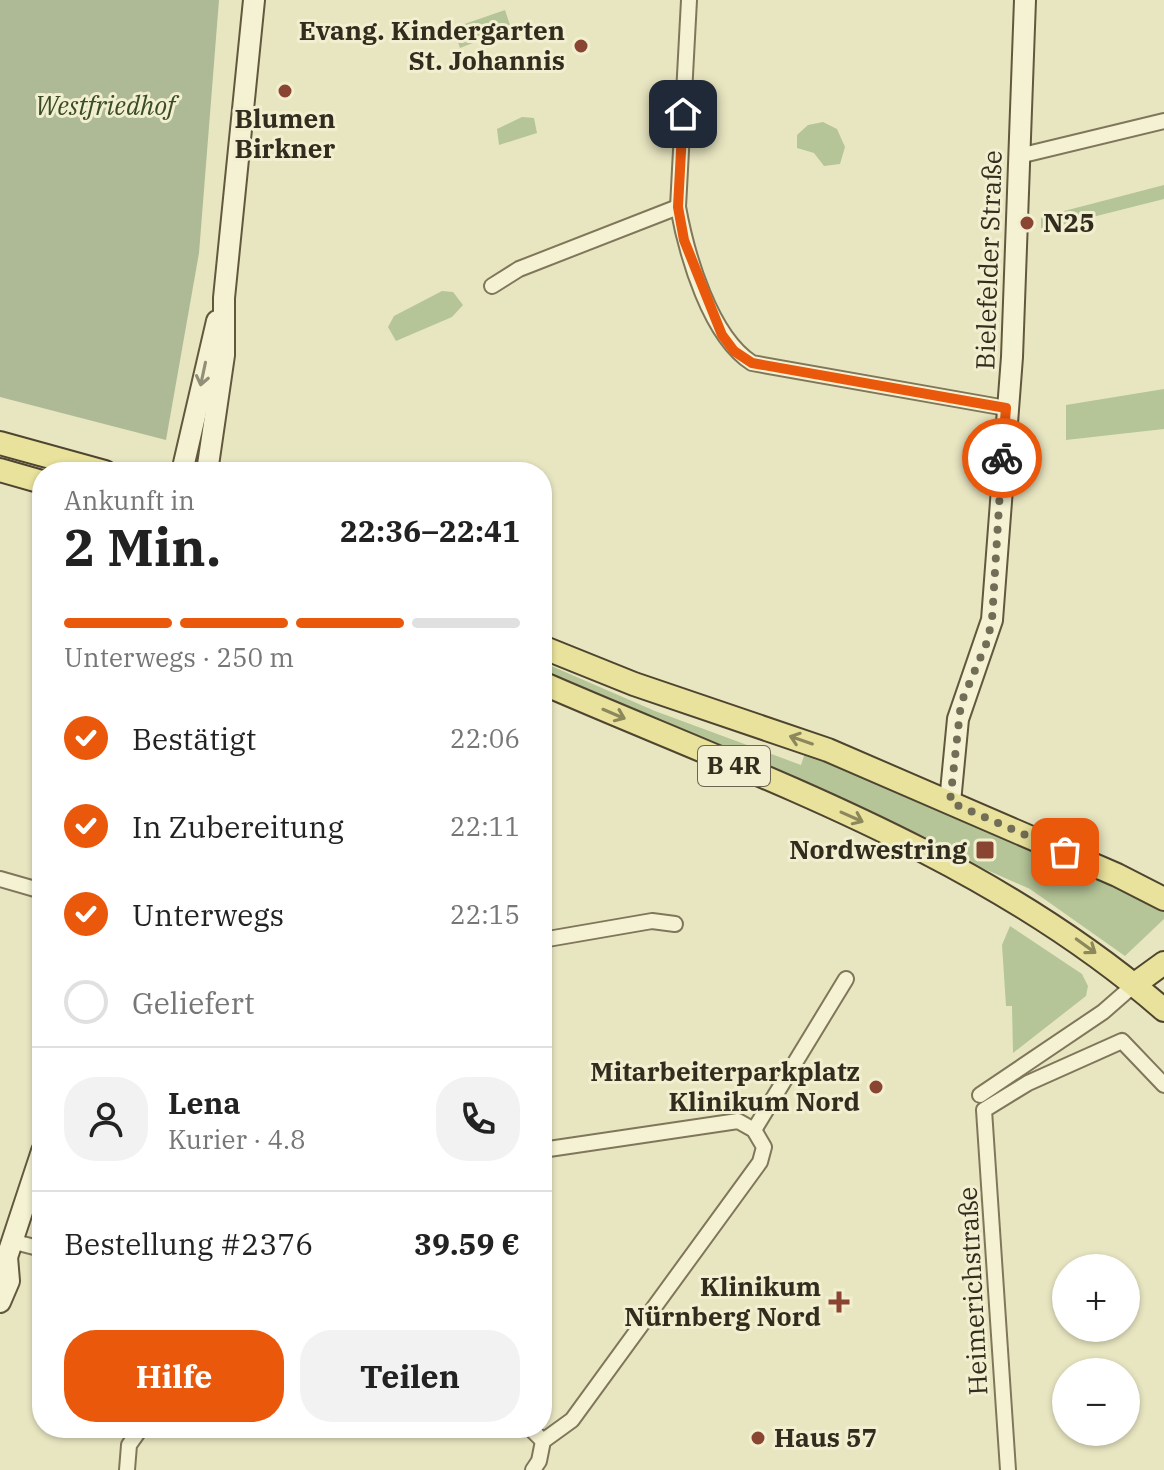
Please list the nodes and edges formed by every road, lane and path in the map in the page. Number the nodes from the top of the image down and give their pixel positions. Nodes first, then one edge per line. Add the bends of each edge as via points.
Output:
1 (254, 0) edge
2 (689, 0) edge
3 (1025, 0) edge
4 (1164, 121) edge
5 (1019, 156) junction
6 (678, 207) junction
7 (492, 286) dead end
8 (224, 298) junction
9 (1006, 408) junction
10 (0, 443) edge
11 (69, 462) edge
12 (184, 462) edge
13 (208, 462) edge
14 (0, 470) edge
15 (32, 479) edge
16 (552, 651) edge
17 (552, 687) edge
18 (950, 802) junction
19 (0, 879) edge
20 (32, 888) edge
21 (1164, 899) edge
22 (675, 924) dead end
23 (552, 938) edge
24 (1164, 963) edge
25 (846, 979) dead end
26 (1135, 984) junction
27 (1164, 984) edge
28 (1164, 1010) edge
29 (1164, 1085) edge
30 (982, 1102) junction
31 (754, 1130) junction
32 (552, 1149) edge
33 (32, 1178) edge
34 (32, 1251) edge
35 (4, 1255) edge
36 (0, 1302) edge
37 (552, 1434) edge
38 (134, 1438) edge
39 (540, 1438) edge
40 (547, 1438) edge
41 (543, 1441) junction
42 (127, 1470) edge
43 (533, 1470) edge
44 (1008, 1470) edge

1 - 8 street
2 - 6 street
3 - 5 street, Bielefelder Straße
4 - 5 street
5 - 9 street, Bielefelder Straße
6 - 7 street via 519,269
6 - 9 street via 684,240 722,335 752,363
8 -> 12 street
8 - 13 street via 224,355
9 - 18 street, Bielefelder Straße via 992,620 961,703
10 - 11 main road
14 - 15 main road
18 -> 16 main road, B 4R via 811,743
17 -> 26 main road, B 4R via 940,858 1047,919
18 - 21 main road, B 4R
19 - 20 street
22 - 23 street via 652,921
24 - 26 main road
25 - 31 street
26 - 27 main road
26 - 28 main road, B 4R
26 - 30 street
29 - 30 street via 1122,1041
30 - 44 street, Heimerichstraße
31 - 32 street via 738,1121
31 - 37 street via 764,1147 760,1162 572,1420
33 - 35 street
34 - 35 street
35 - 36 street via 9,1281
38 - 42 street
39 - 41 street
40 - 41 street
41 - 43 street

